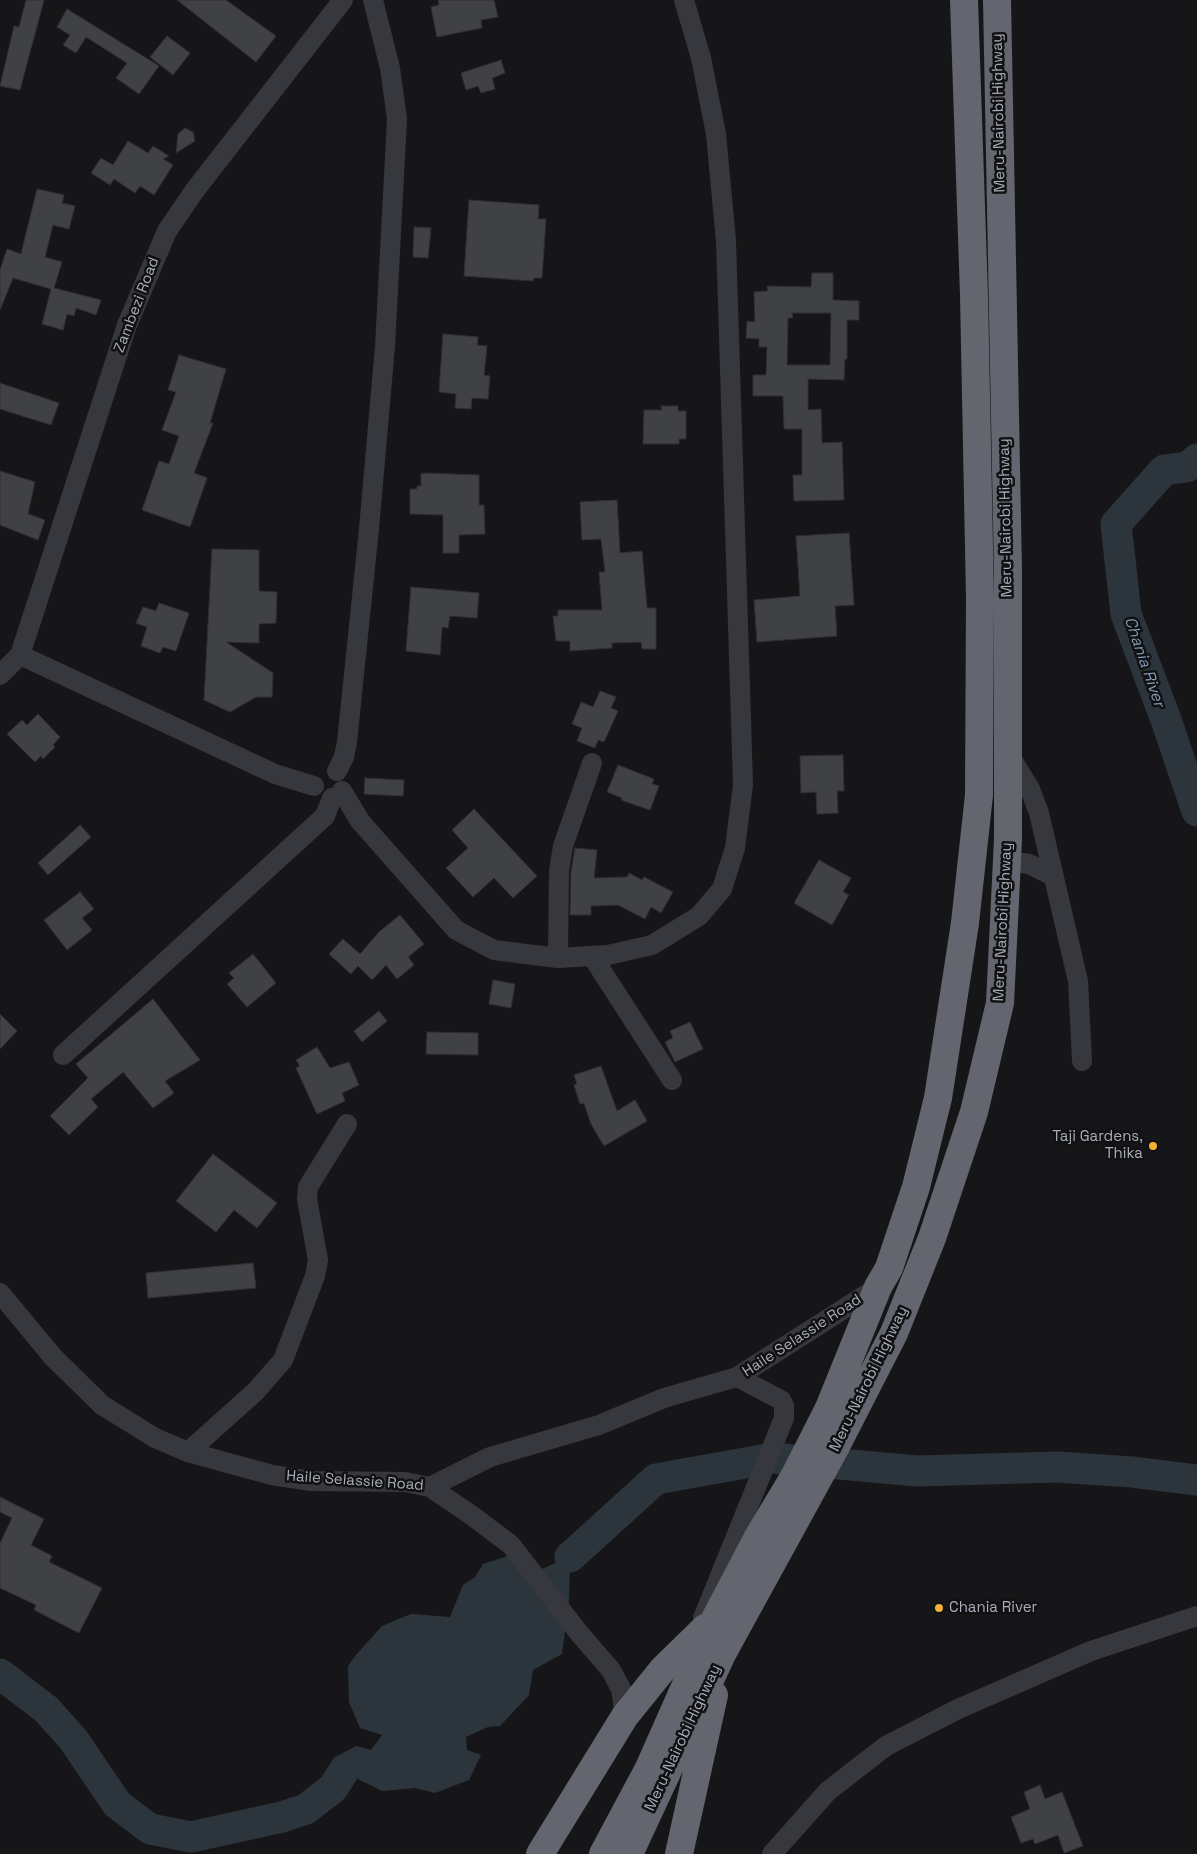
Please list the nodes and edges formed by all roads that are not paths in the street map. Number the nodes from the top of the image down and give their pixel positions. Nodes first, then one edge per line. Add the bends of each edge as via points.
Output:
1 (343, 0) edge
2 (373, 0) edge
3 (684, 0) edge
4 (964, 0) edge
5 (997, 0) edge
6 (20, 656) junction
7 (0, 675) edge
8 (1007, 753) junction
9 (592, 763) dead end
10 (337, 771) junction
11 (314, 786) junction
12 (337, 795) junction
13 (1006, 861) junction
14 (1053, 876) junction
15 (592, 956) junction
16 (558, 958) junction
17 (63, 1055) dead end
18 (1082, 1061) dead end
19 (672, 1080) dead end
20 (347, 1124) dead end
21 (878, 1287) junction
22 (0, 1293) edge
23 (737, 1377) junction
24 (840, 1411) junction
25 (188, 1452) junction
26 (803, 1484) junction
27 (430, 1487) junction
28 (1197, 1616) edge
29 (716, 1617) junction
30 (696, 1636) junction
31 (722, 1654) junction
32 (625, 1716) junction
33 (540, 1854) edge
34 (603, 1854) edge
35 (629, 1854) edge
36 (679, 1854) edge
37 (772, 1854) edge

1 - 6 street, Zambezi Road via 195,190 167,231 127,325
2 - 10 street via 390,68 396,119 385,346 369,529 347,742
3 - 15 street via 701,58 716,134 726,241 743,785 735,848 722,889 699,916 652,945
4 - 21 highway, Meru-Nairobi Highway via 980,588 979,795 965,923 938,1098 916,1187 889,1268
5 - 8 highway, Meru-Nairobi Highway via 1008,561
6 - 7 street
6 - 11 street via 275,774
8 - 13 highway, Meru-Nairobi Highway
8 - 14 street via 1030,789 1039,813
9 - 16 street via 563,846 559,871
10 - 11 street via 332,768 320,771
10 - 12 street via 344,780
11 - 12 street via 321,796
12 - 16 street via 456,930 494,950
12 - 17 street via 325,816
13 - 14 street via 1028,864
13 - 24 highway, Meru-Nairobi Highway via 1000,1003 974,1112 932,1238 894,1333
14 - 18 street via 1078,981
15 - 16 street
15 - 19 street
20 - 25 street via 308,1187 307,1199 318,1260 283,1360 256,1392
21 - 23 street, Haile Selassie Road
21 - 24 highway, Meru-Nairobi Highway
22 - 25 street, Haile Selassie Road via 53,1358 102,1405 155,1438
23 - 27 street, Haile Selassie Road via 664,1398 599,1425 490,1458
23 - 30 street via 781,1400 785,1412
24 - 26 highway, Meru-Nairobi Highway
25 - 27 street, Haile Selassie Road via 264,1473 311,1481 405,1482
26 - 29 highway, Meru-Nairobi Highway via 758,1537
26 - 31 highway, Meru-Nairobi Highway
27 - 32 street via 511,1545 611,1670 621,1689
28 - 37 street via 1091,1652 958,1709 886,1746 828,1791
29 - 30 highway
29 - 34 highway, Meru-Nairobi Highway via 649,1768
30 - 32 highway via 663,1669
31 - 35 highway, Meru-Nairobi Highway
31 - 36 highway
32 - 33 highway

